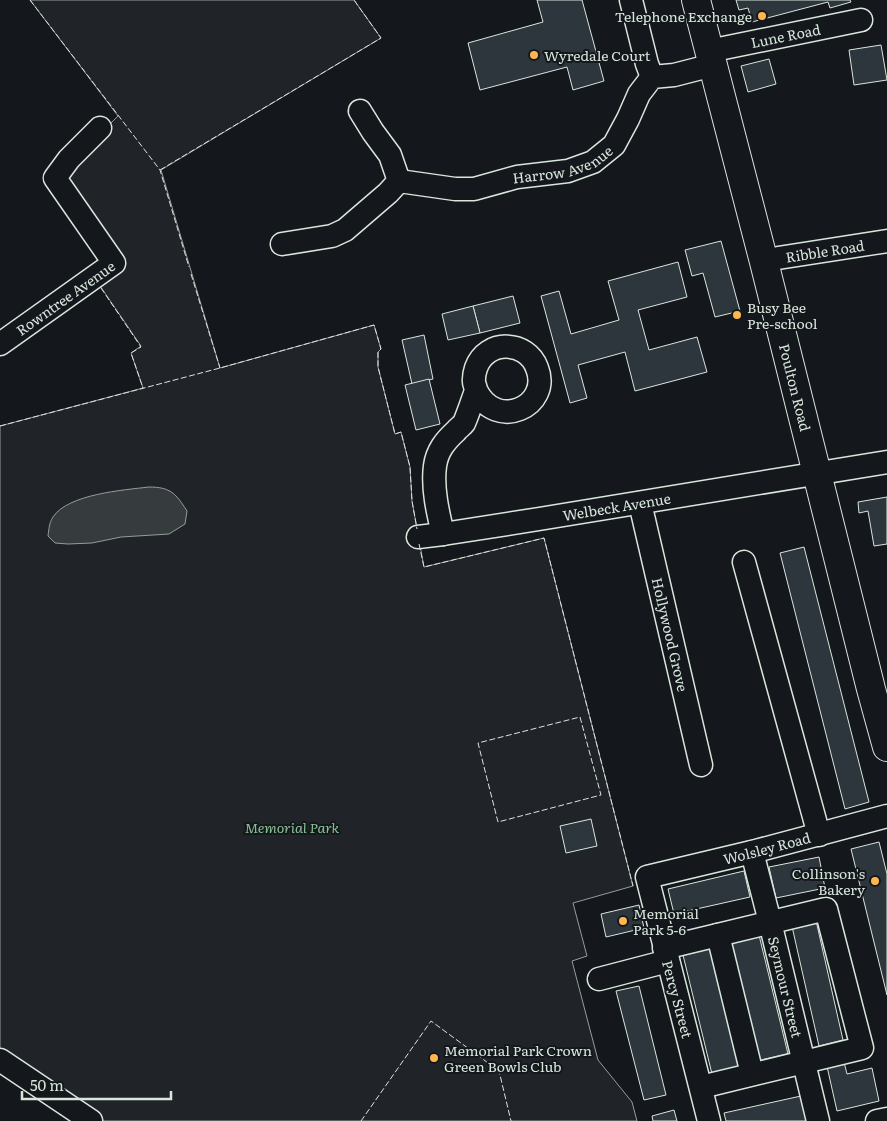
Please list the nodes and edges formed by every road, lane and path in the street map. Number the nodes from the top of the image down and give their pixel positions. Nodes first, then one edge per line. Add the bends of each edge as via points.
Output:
1 (630, 0) edge
2 (696, 0) edge
3 (861, 20) dead end
4 (711, 58) junction
5 (652, 77) junction
6 (360, 111) dead end
7 (100, 128) dead end
8 (400, 181) junction
9 (887, 240) edge
10 (282, 244) dead end
11 (764, 262) junction
12 (0, 344) edge
13 (476, 390) dead end
14 (887, 462) edge
15 (816, 473) junction
16 (640, 503) junction
17 (443, 534) junction
18 (418, 537) dead end
19 (744, 562) dead end
20 (879, 687) edge
21 (887, 747) edge
22 (701, 765) dead end
23 (887, 816) edge
24 (819, 834) junction
25 (752, 852) junction
26 (647, 877) joint
27 (770, 922) junction
28 (718, 935) junction
29 (666, 954) junction
30 (599, 979) dead end
31 (0, 1060) edge
32 (803, 1062) junction
33 (752, 1074) junction
34 (701, 1087) junction
35 (887, 1119) edge
36 (91, 1121) edge
37 (709, 1121) edge
38 (818, 1121) edge
39 (877, 1121) edge

1 - 5 street
2 - 4 main road, Poulton Road
3 - 4 street, Lune Road
4 - 5 street via 674,75
4 - 11 main road, Poulton Road
5 - 8 street, Harrow Avenue via 639,94 614,145 593,162 568,171 517,177 474,189
6 - 8 street via 390,155
7 - 12 street, Rowntree Avenue via 55,178 114,263
8 - 10 street via 345,230 332,236
9 - 11 street, Ribble Road
11 - 15 main road, Poulton Road
13 - 17 street via 464,423 438,452 435,482
14 - 15 street, Welbeck Avenue
15 - 16 street, Welbeck Avenue
15 - 20 main road, Poulton Road
16 - 17 street, Welbeck Avenue
16 - 22 street, Hollywood Grove
17 - 18 street, Welbeck Avenue
19 - 24 street
20 - 21 main road, Poulton Road
23 - 24 street, Wolsley Road
24 - 25 street, Wolsley Road
25 - 26 street, Wolsley Road
25 - 27 street, Seymour Street
26 - 29 street, Percy Street
27 - 28 street
27 - 32 street, Seymour Street
27 - 32 street via 826,909 862,1048
28 - 29 street
28 - 33 street
29 - 30 street
29 - 34 street, Percy Street
31 - 36 street
32 - 33 street
32 - 38 street, Seymour Street
33 - 34 street
34 - 37 street, Percy Street
35 - 39 street

